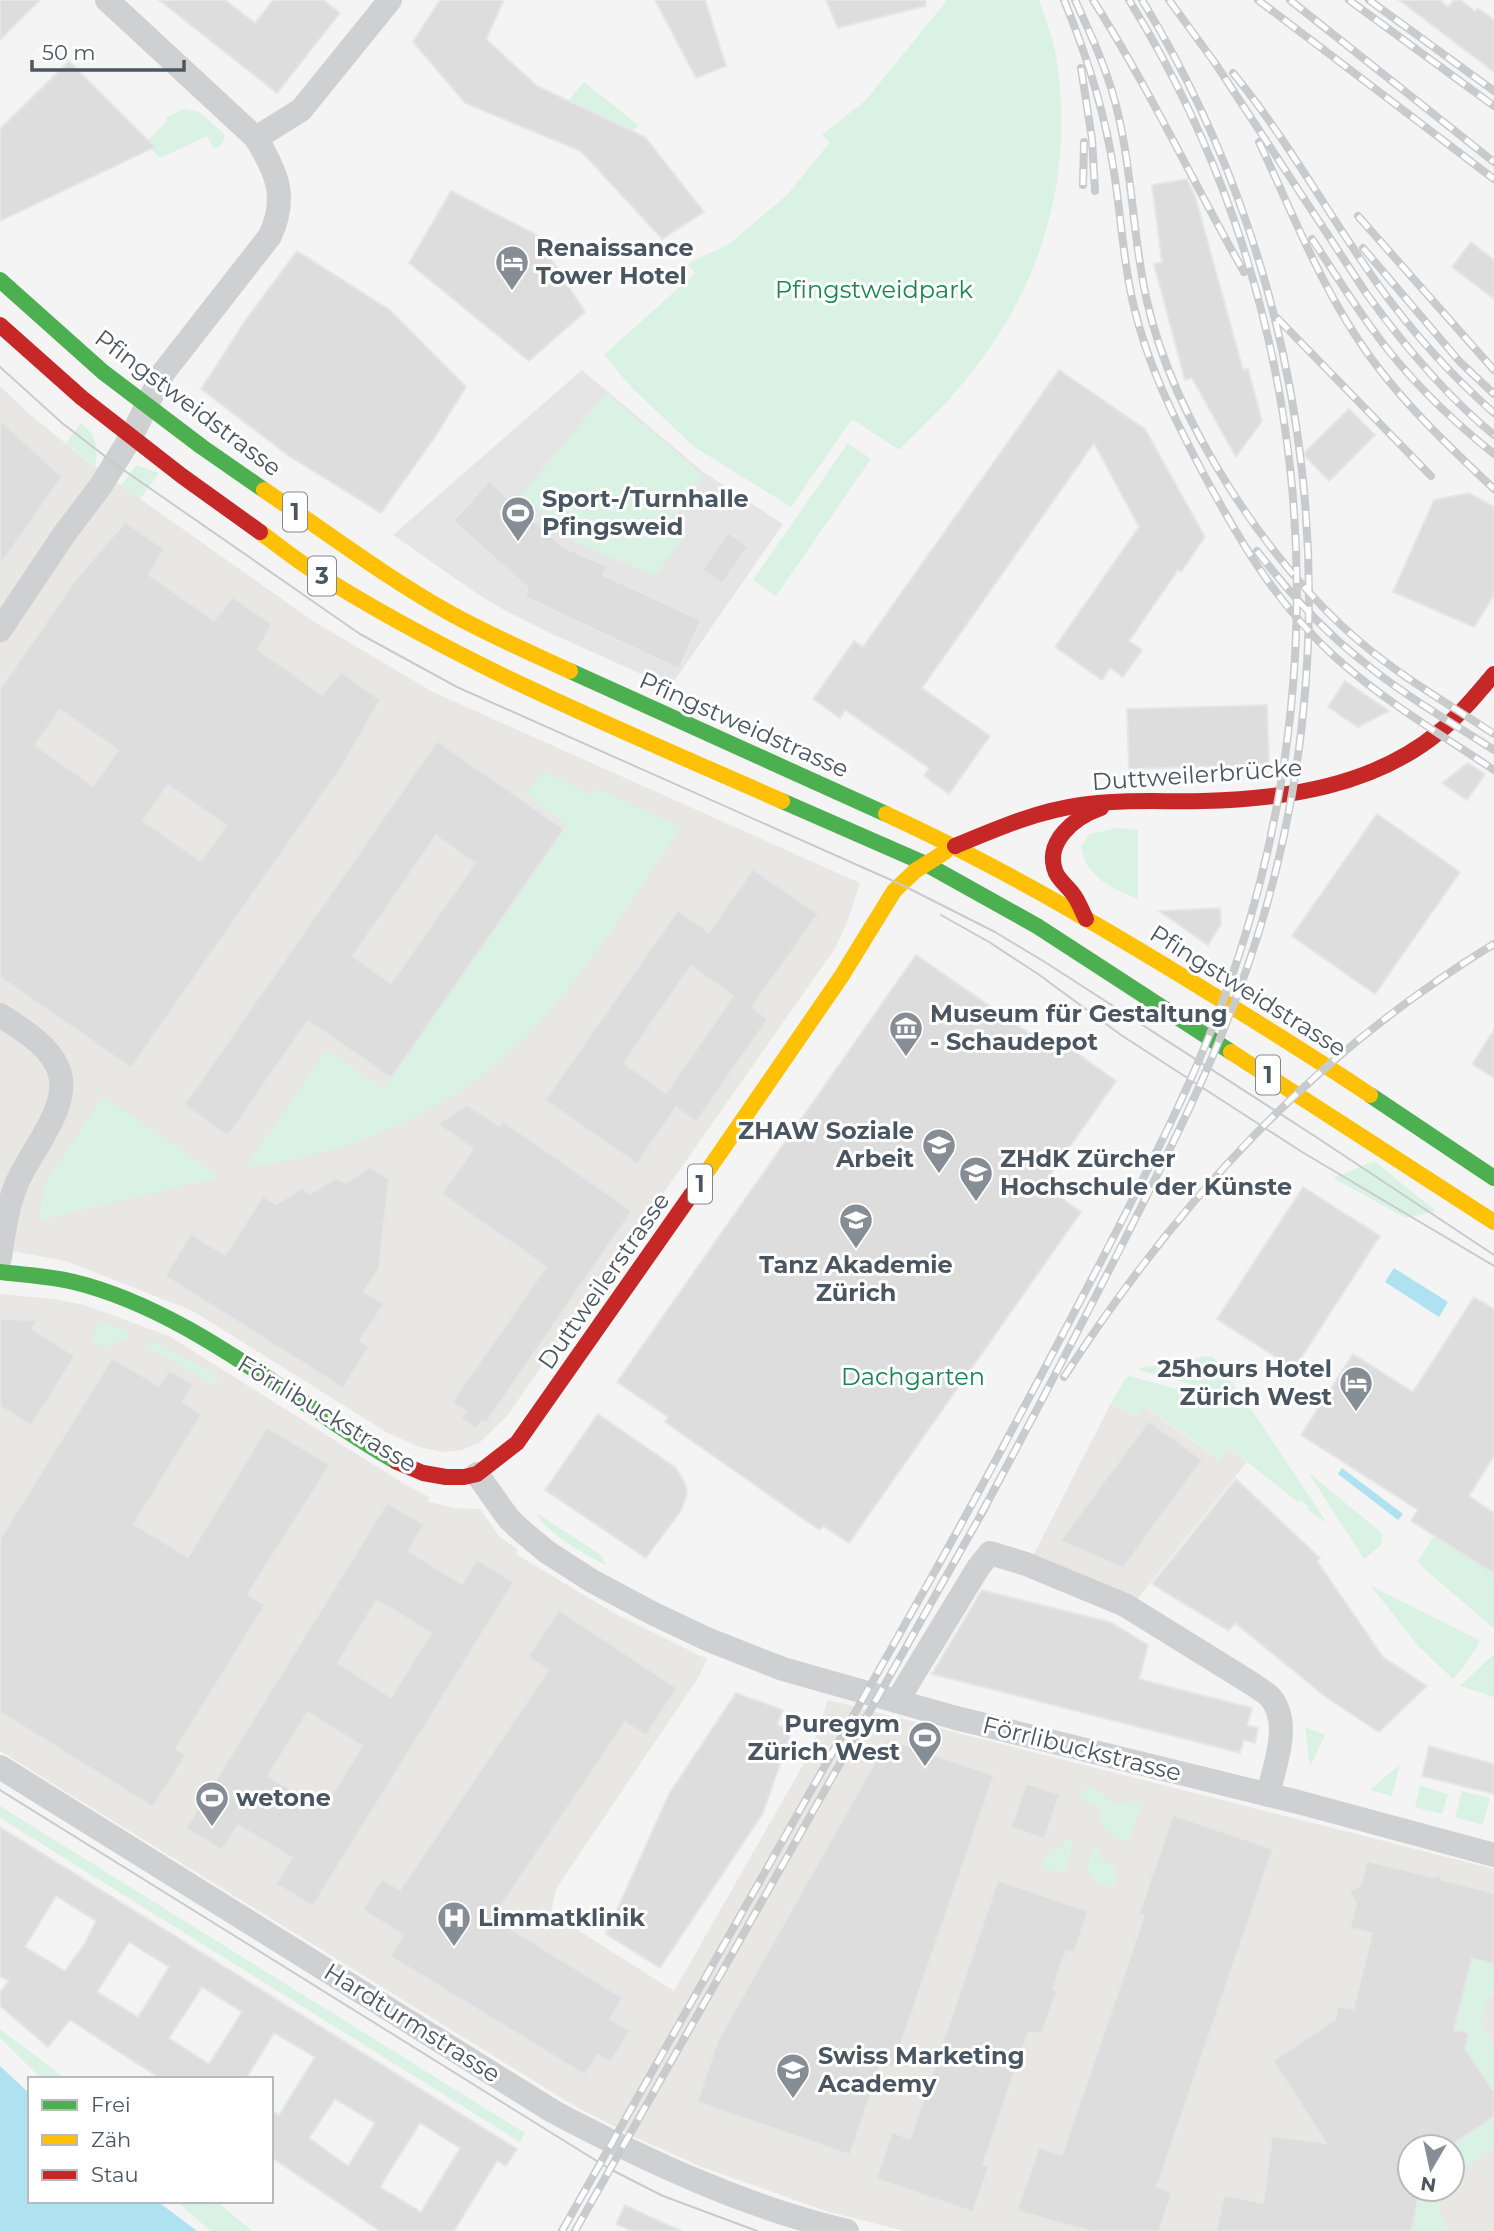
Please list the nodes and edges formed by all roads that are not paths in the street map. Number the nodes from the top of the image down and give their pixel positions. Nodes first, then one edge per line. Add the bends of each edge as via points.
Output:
1 (107, 0) edge
2 (390, 0) edge
3 (256, 138) junction
4 (0, 280) edge
5 (0, 325) edge
6 (147, 405) junction
7 (131, 436) junction
8 (0, 630) edge
9 (1494, 674) edge
10 (1132, 802) junction
11 (955, 846) junction
12 (926, 864) junction
13 (1086, 919) junction
14 (0, 1015) edge
15 (1494, 1178) edge
16 (1494, 1222) edge
17 (0, 1258) edge
18 (0, 1272) edge
19 (478, 1474) junction
20 (897, 1701) junction
21 (0, 1767) edge
22 (1268, 1795) junction
23 (1494, 1855) edge
24 (847, 2231) edge

1 - 3 street
2 - 3 street via 301,110
3 - 6 street via 278,183 278,219 270,236 163,373
4 - 6 main road, Pfingstweidstrasse / 1
5 - 7 main road, 3
6 - 7 street
6 - 11 main road, Pfingstweidstrasse / 1 via 369,563 448,612
7 - 8 street
7 - 12 main road, 3 via 331,583 428,639 554,701
9 - 10 main road, Duttweilerbrücke via 1426,741 1339,784 1235,800
10 - 11 main road, Duttweilerbrücke via 1054,811
10 - 13 main road via 1090,811 1062,832 1056,845 1057,874 1076,897
11 - 12 main road, Duttweilerbrücke
11 - 13 main road, Pfingstweidstrasse / 1
12 - 16 main road, 1 via 1037,926
12 - 19 main road, Duttweilerstrasse / 1 via 894,891 841,977 525,1432 512,1449
13 - 15 main road, Pfingstweidstrasse / 1 via 1348,1079
14 - 17 street via 49,1053 62,1087 56,1110 14,1189
18 - 19 main road, Förrlibuckstrasse via 82,1284 114,1295 236,1359 395,1461 446,1477
19 - 20 street, Förrlibuckstrasse via 523,1532 602,1586 709,1640 783,1669
20 - 22 street, Förrlibuckstrasse
20 - 22 street via 990,1553 1125,1605 1271,1698 1282,1731
21 - 24 street, Hardturmstrasse via 554,2112 696,2180
22 - 23 street, Förrlibuckstrasse

